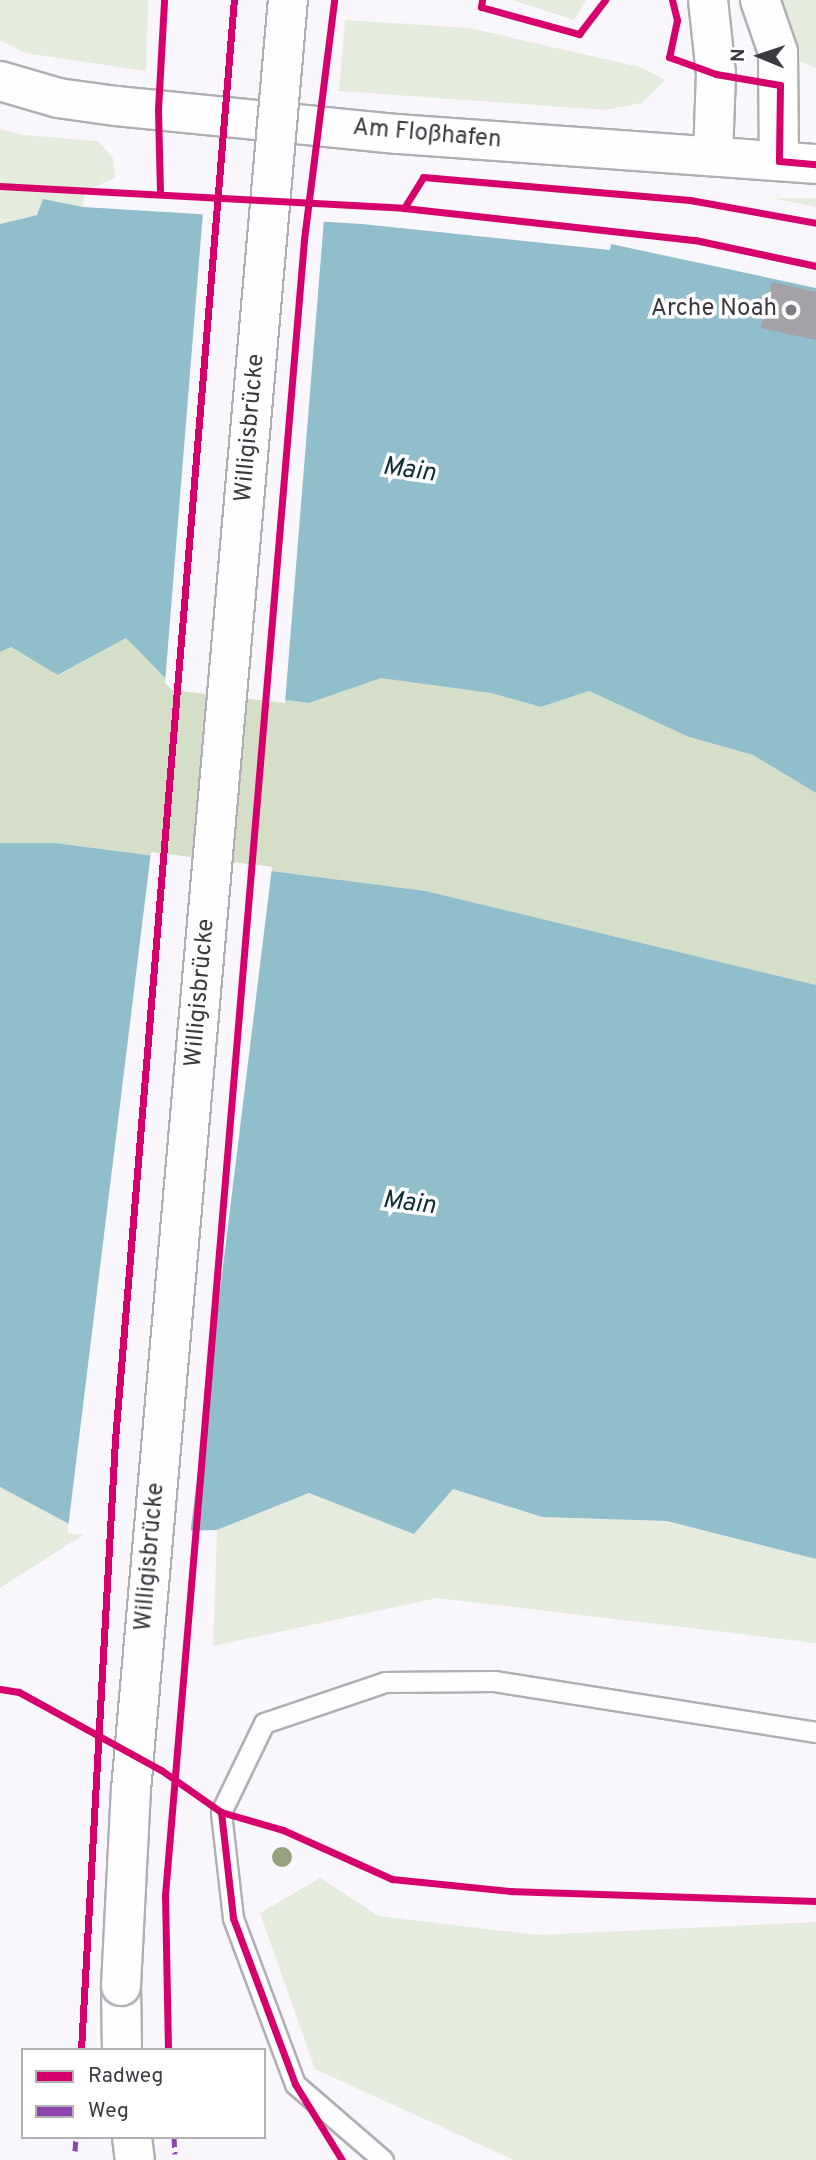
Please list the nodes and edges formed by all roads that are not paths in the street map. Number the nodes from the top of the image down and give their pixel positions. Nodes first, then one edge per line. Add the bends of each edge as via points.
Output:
1 (288, 0) edge
2 (708, 0) edge
3 (760, 0) edge
4 (0, 81) edge
5 (713, 156) junction
6 (779, 161) junction
7 (816, 164) edge
8 (816, 1732) edge
9 (122, 2048) edge
10 (383, 2160) edge

1 - 9 main road, Willigisbrücke, bridge via 135,1749 121,1986
2 - 5 main road via 715,62
3 - 6 main road via 778,52
4 - 5 main road, Am Floßhafen via 58,98 116,106 398,134
5 - 6 main road, Am Floßhafen
6 - 7 main road, Am Floßhafen
8 - 10 lane via 494,1681 385,1682 264,1724 220,1812 233,1918 295,2084

